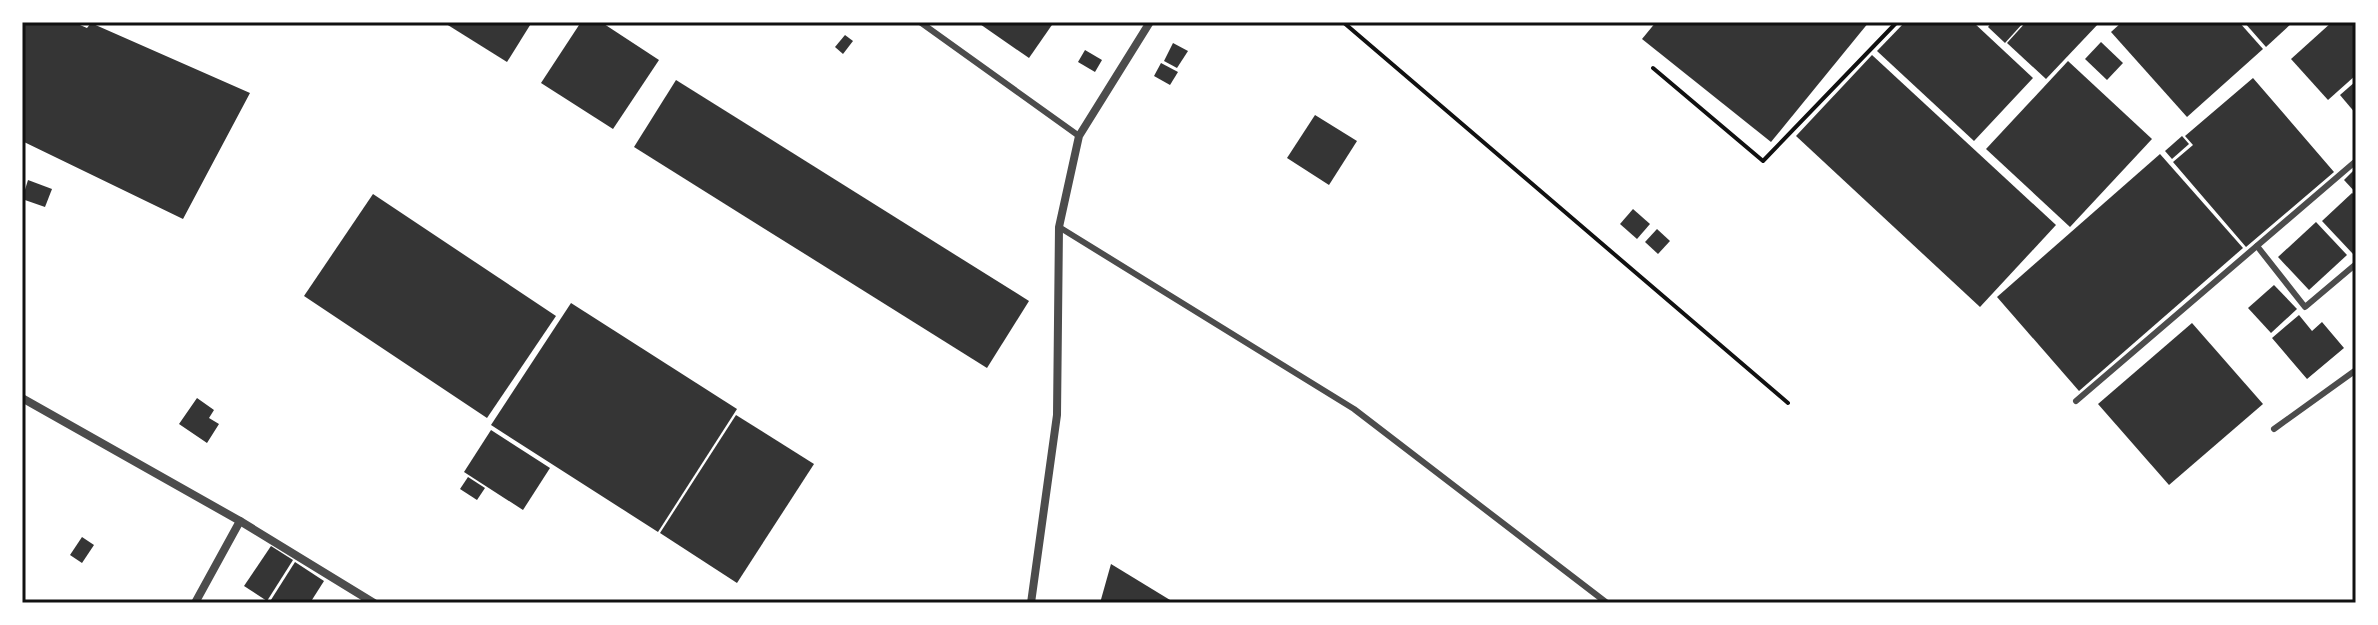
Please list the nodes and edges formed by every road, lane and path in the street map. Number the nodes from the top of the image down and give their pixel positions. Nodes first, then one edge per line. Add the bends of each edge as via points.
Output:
1 (920, 22) edge
2 (1150, 22) edge
3 (1343, 22) edge
4 (1897, 22) edge
5 (1653, 68) dead end
6 (1079, 136) junction
7 (2356, 161) edge
8 (1059, 227) junction
9 (2257, 246) junction
10 (2356, 264) edge
11 (2356, 370) edge
12 (22, 398) edge
13 (2076, 401) dead end
14 (1788, 403) dead end
15 (2274, 429) dead end
16 (240, 521) junction
17 (195, 603) edge
18 (374, 603) edge
19 (1031, 603) edge
20 (1607, 603) edge

1 - 6 lane
2 - 6 street
3 - 14 path
4 - 5 path via 1763,161
6 - 8 street
7 - 9 lane
8 - 19 street via 1057,415
8 - 20 lane via 1354,409
9 - 10 lane via 2305,307
9 - 13 lane
11 - 15 lane
12 - 16 street
16 - 17 street
16 - 18 street

